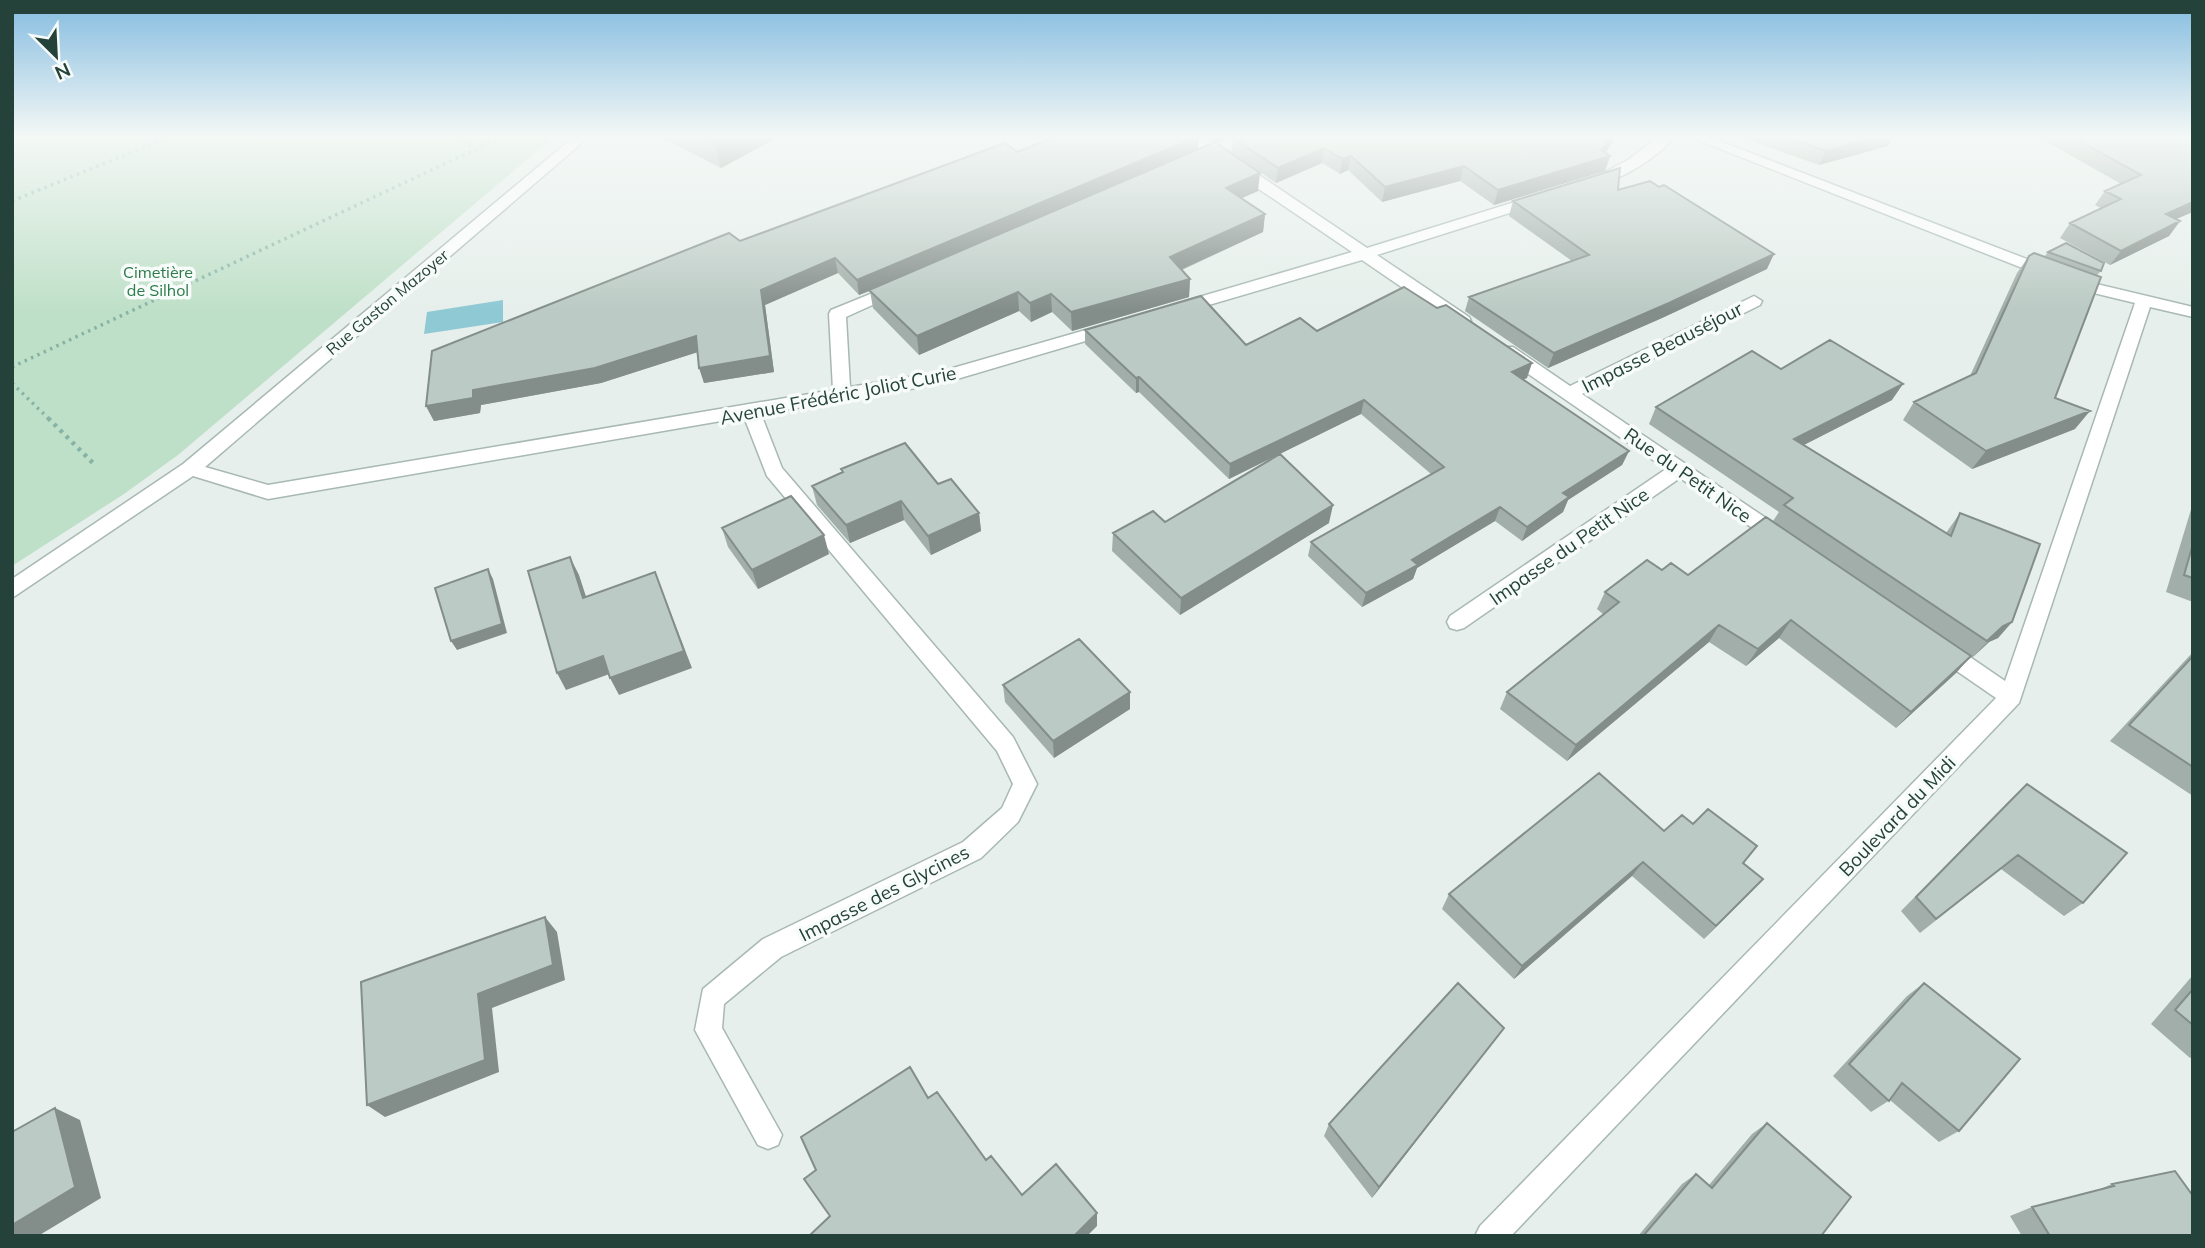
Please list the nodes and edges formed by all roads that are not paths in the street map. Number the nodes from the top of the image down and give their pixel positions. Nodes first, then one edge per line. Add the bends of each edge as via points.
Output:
1 (515, 193) edge
2 (1282, 193) edge
3 (1555, 193) edge
4 (1842, 193) edge
5 (1364, 254) junction
6 (913, 282) edge
7 (2144, 300) junction
8 (1754, 301) dead end
9 (1165, 312) edge
10 (2193, 312) edge
11 (1125, 324) edge
12 (1570, 393) junction
13 (842, 395) junction
14 (751, 412) junction
15 (190, 469) junction
16 (1680, 469) junction
17 (1794, 548) edge
18 (12, 590) edge
19 (1457, 622) dead end
20 (1920, 634) edge
21 (2011, 697) junction
22 (768, 1135) dead end
23 (1490, 1236) edge

1 - 15 street, Rue Gaston Mazoyer
2 - 5 street, Rue du Petit Nice
3 - 5 street
4 - 7 street via 2079,285
5 - 9 street
5 - 12 street, Rue du Petit Nice
6 - 13 street via 837,314
7 - 10 street
7 - 21 street, Boulevard du Midi
8 - 12 street, Impasse Beauséjour
11 - 13 street, Avenue Frédéric Joliot Curie via 940,378
12 - 16 street, Rue du Petit Nice
13 - 14 street, Avenue Frédéric Joliot Curie
14 - 15 street, Avenue Frédéric Joliot Curie via 268,492
14 - 22 street, Impasse des Glycines via 774,471 1005,744 1025,784 1010,815 972,850 772,948 712,999 708,1030
15 - 18 street
16 - 17 street, Rue du Petit Nice
16 - 19 street, Impasse du Petit Nice
20 - 21 street
21 - 23 street, Boulevard du Midi

